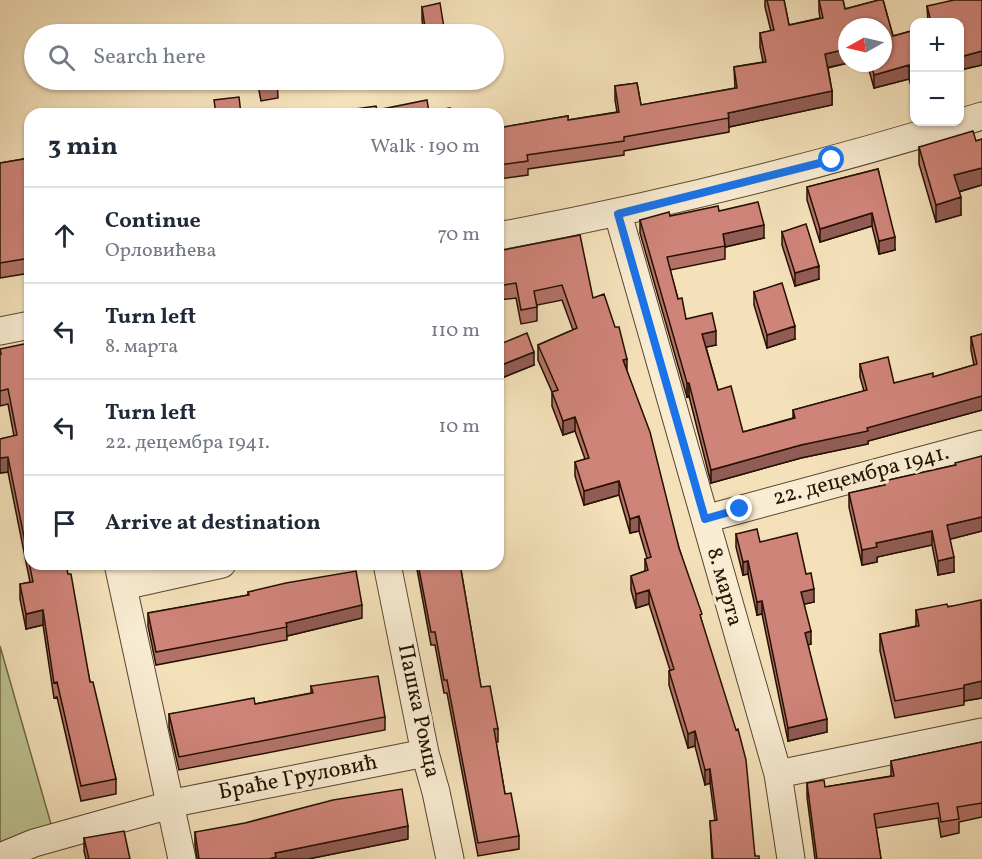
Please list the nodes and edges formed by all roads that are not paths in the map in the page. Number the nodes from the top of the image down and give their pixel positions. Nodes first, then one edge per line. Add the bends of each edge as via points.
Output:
1 (982, 116) edge
2 (618, 214) junction
3 (504, 235) edge
4 (24, 326) edge
5 (0, 331) edge
6 (982, 444) edge
7 (705, 519) junction
8 (166, 570) edge
9 (388, 570) edge
10 (120, 575) edge
11 (982, 732) edge
12 (425, 753) junction
13 (778, 774) junction
14 (171, 804) junction
15 (36, 851) edge
16 (0, 857) edge
17 (182, 859) edge
18 (450, 859) edge
19 (791, 859) edge

1 - 2 street via 832,160
2 - 3 street
2 - 7 street, 8. марта
4 - 5 street
6 - 7 street, 22. децембра 1941.
7 - 13 street, 8. марта
8 - 10 street
9 - 12 street, Пашка Ромца
10 - 14 street
11 - 13 street
12 - 14 street, Браће Груловић
12 - 18 street, Пашка Ромца
13 - 19 street, 8. марта
14 - 15 street, Браће Груловић
14 - 17 street
15 - 16 street, Браће Груловић

